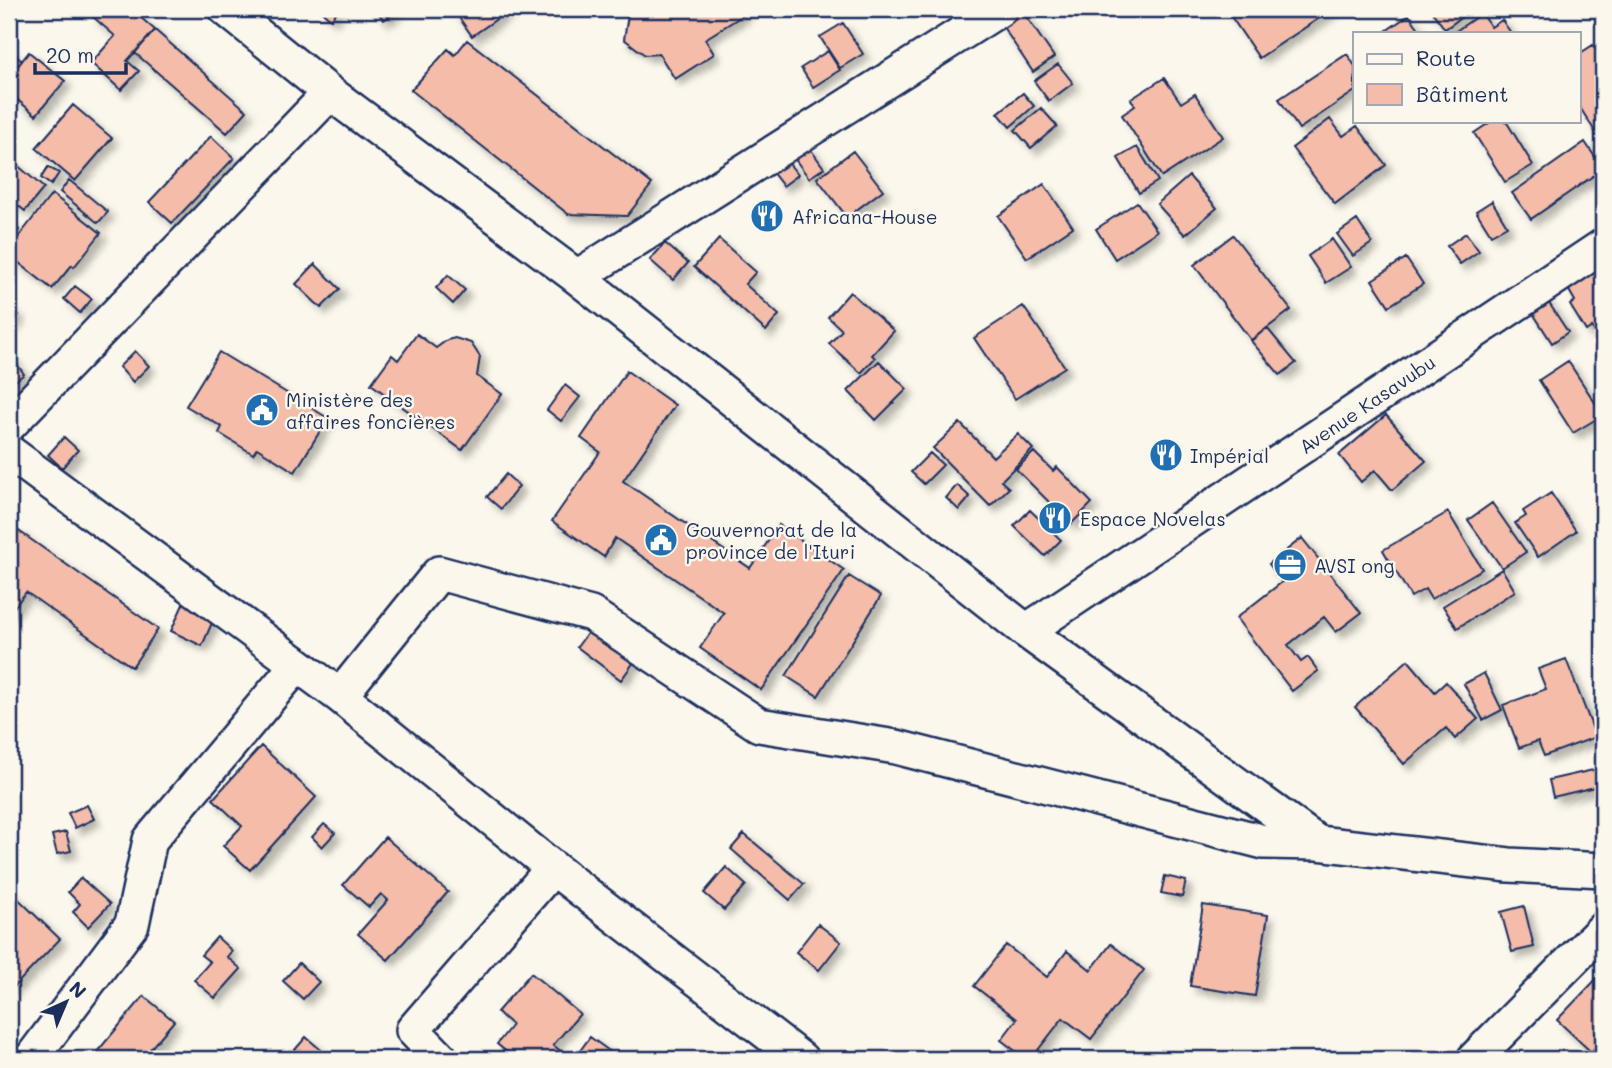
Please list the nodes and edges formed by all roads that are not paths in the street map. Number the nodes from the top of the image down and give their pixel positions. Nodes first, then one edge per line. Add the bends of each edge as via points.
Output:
1 (226, 9) edge
2 (1000, 9) edge
3 (330, 93) junction
4 (1603, 246) edge
5 (577, 278) junction
6 (9, 425) edge
7 (9, 452) edge
8 (1026, 631) junction
9 (297, 664) junction
10 (340, 696) junction
11 (1318, 843) junction
12 (553, 868) junction
13 (1603, 870) edge
14 (1603, 929) edge
15 (31, 1059) edge
16 (442, 1059) edge
17 (801, 1059) edge
18 (1475, 1059) edge

1 - 3 street
2 - 5 street
3 - 5 street
3 - 6 street
4 - 8 street, Avenue Kasavubu
5 - 8 street
7 - 9 street
8 - 11 street
9 - 10 street
9 - 15 street via 150,840 132,925
10 - 11 street via 439,573 591,614 759,724 896,747 1264,842
10 - 12 street
11 - 13 street via 1510,865
12 - 16 street via 413,1030
12 - 17 street
14 - 18 street

